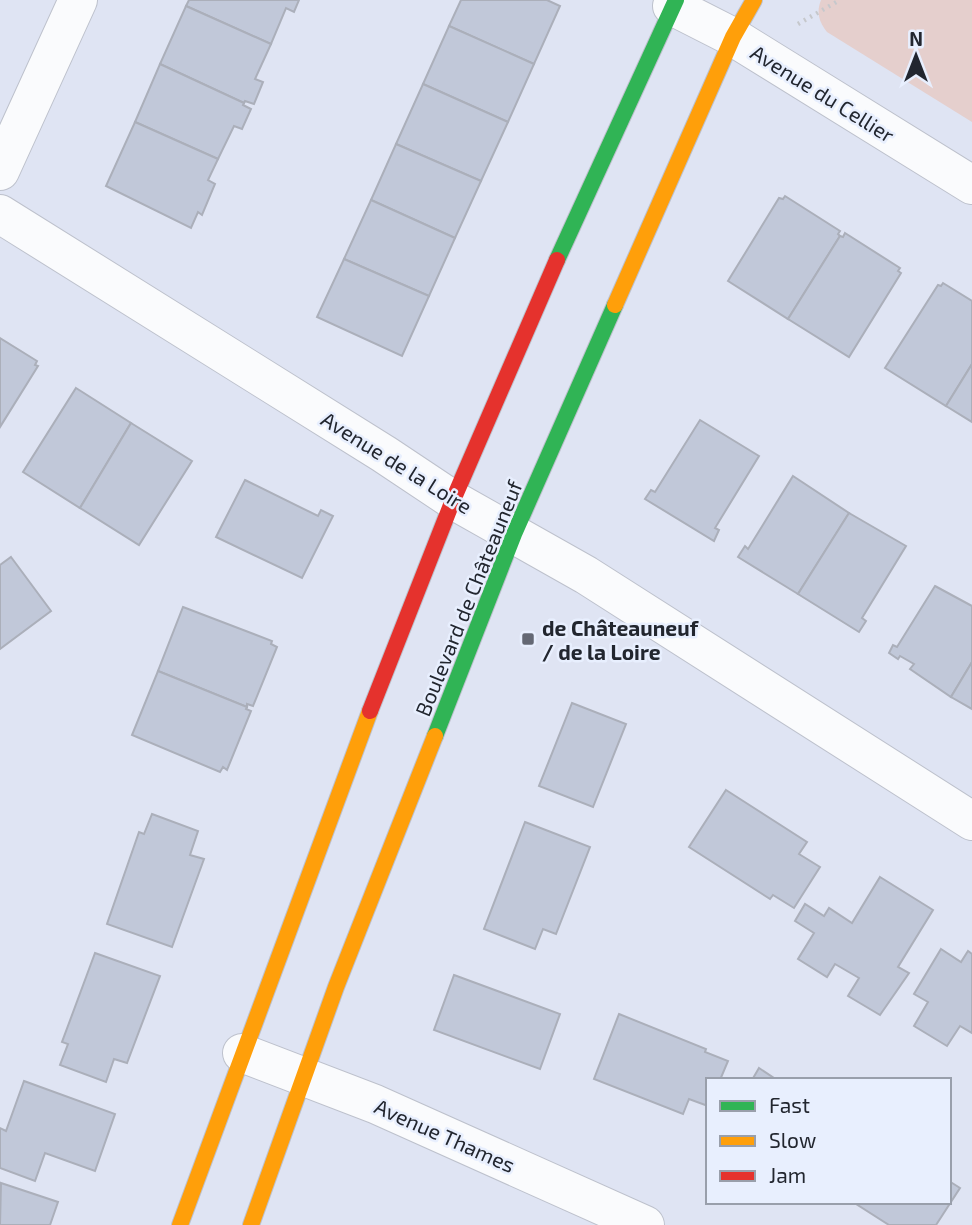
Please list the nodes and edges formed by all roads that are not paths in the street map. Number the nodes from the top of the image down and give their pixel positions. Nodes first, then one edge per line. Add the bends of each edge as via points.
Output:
1 (78, 0) edge
2 (754, 0) edge
3 (674, 3) edge
4 (733, 37) junction
5 (0, 171) edge
6 (972, 185) edge
7 (0, 214) edge
8 (453, 500) junction
9 (514, 534) junction
10 (972, 821) edge
11 (242, 1053) junction
12 (303, 1075) junction
13 (180, 1225) edge
14 (251, 1225) edge
15 (645, 1225) edge

1 - 5 street
2 - 4 street, Boulevard de Châteauneuf
3 - 4 street, Avenue du Cellier
3 - 8 street
4 - 6 street, Avenue du Cellier
4 - 9 street, Boulevard de Châteauneuf
7 - 8 street, Avenue de la Loire
8 - 9 street, Avenue de la Loire
8 - 11 street
9 - 10 street, Avenue de la Loire
9 - 12 street, Boulevard de Châteauneuf
11 - 12 street, Avenue Thames
11 - 13 street
12 - 14 street, Boulevard de Châteauneuf
12 - 15 street, Avenue Thames

